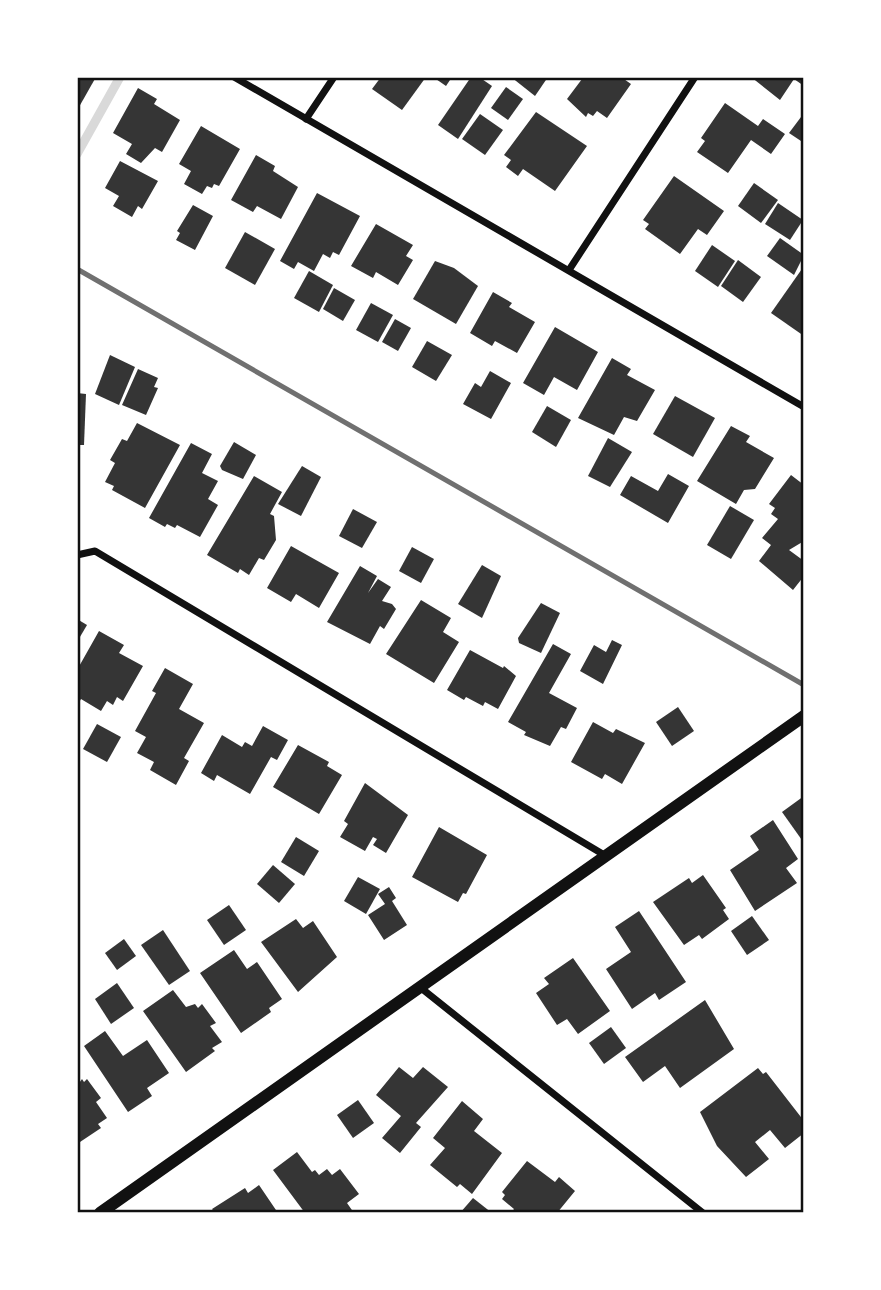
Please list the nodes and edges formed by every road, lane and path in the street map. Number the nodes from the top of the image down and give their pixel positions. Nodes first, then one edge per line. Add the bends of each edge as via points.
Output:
1 (234, 77) edge
2 (334, 77) edge
3 (695, 77) edge
4 (306, 119) junction
5 (569, 270) junction
6 (804, 407) edge
7 (77, 555) edge
8 (804, 716) edge
9 (606, 856) junction
10 (421, 988) junction
11 (100, 1213) edge
12 (703, 1213) edge

1 - 4 street
2 - 4 street
3 - 5 street
4 - 5 street
5 - 6 street
7 - 9 street via 95,551
8 - 9 street
9 - 10 street
10 - 11 street
10 - 12 street

